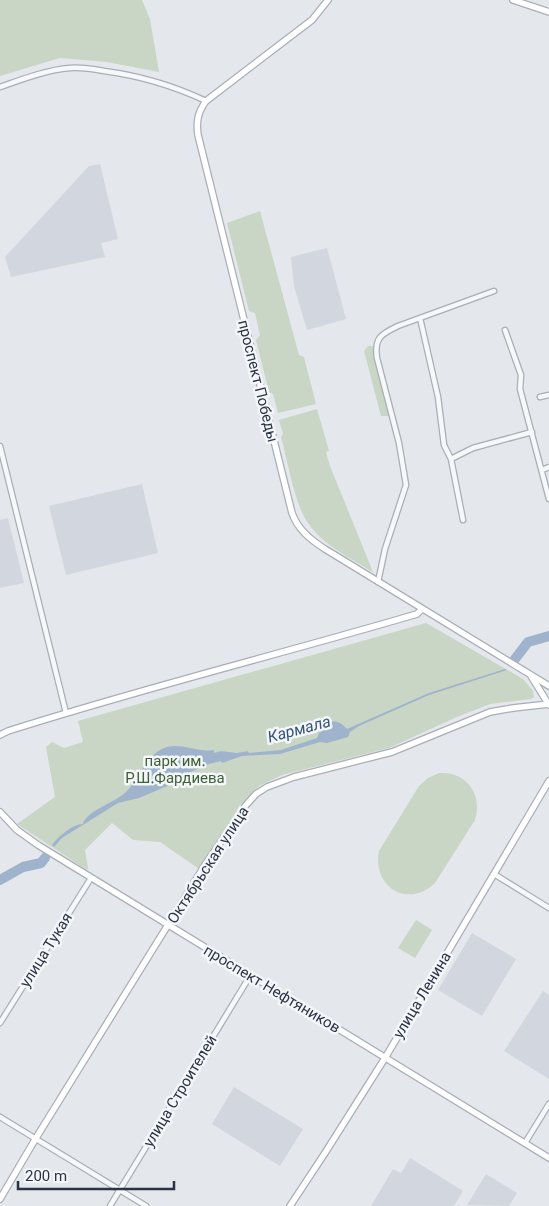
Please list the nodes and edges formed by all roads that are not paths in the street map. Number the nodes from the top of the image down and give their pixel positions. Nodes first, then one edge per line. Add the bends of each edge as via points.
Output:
1 (328, 0) edge
2 (513, 0) edge
3 (549, 12) edge
4 (0, 86) edge
5 (206, 101) junction
6 (494, 291) dead end
7 (420, 318) junction
8 (505, 330) dead end
9 (549, 395) edge
10 (540, 397) dead end
11 (532, 432) junction
12 (0, 446) edge
13 (451, 459) junction
14 (549, 467) edge
15 (542, 470) junction
16 (549, 499) edge
17 (463, 520) dead end
18 (378, 582) junction
19 (422, 609) junction
20 (530, 674) junction
21 (549, 686) edge
22 (549, 704) edge
23 (66, 713) junction
24 (0, 735) edge
25 (549, 781) edge
26 (0, 812) edge
27 (494, 874) junction
28 (91, 878) junction
29 (549, 908) edge
30 (168, 925) junction
31 (250, 976) junction
32 (0, 1023) edge
33 (384, 1058) junction
34 (549, 1104) edge
35 (0, 1117) edge
36 (36, 1138) junction
37 (525, 1143) junction
38 (549, 1158) edge
39 (120, 1190) junction
40 (0, 1199) edge
41 (110, 1206) edge
42 (146, 1206) edge
43 (290, 1206) edge

1 - 5 main road via 312,20
2 - 3 main road
4 - 5 street via 46,72 94,69 164,83
5 - 18 main road, проспект Победы via 198,116 198,135 292,513 300,529 314,542
6 - 7 street
7 - 13 street via 438,397 444,445
7 - 18 street via 380,337 376,347 406,485
8 - 11 street via 521,375 520,389
9 - 10 street
11 - 13 street via 473,448
11 - 15 street
12 - 23 street
13 - 17 street
14 - 15 street
15 - 16 street
18 - 19 main road, проспект Победы
19 - 20 main road, проспект Победы
19 - 23 main road via 416,614 329,640
20 - 21 main road, проспект Победы
20 - 22 main road
22 - 30 main road, Октябрьская улица via 490,712 392,752 267,787 246,805
23 - 24 main road
25 - 27 main road, улица Ленина
26 - 28 main road, проспект Нефтяников via 17,830
27 - 29 street
27 - 33 main road, улица Ленина
28 - 30 main road, проспект Нефтяников
28 - 32 street, улица Тукая
30 - 31 main road, проспект Нефтяников
30 - 36 main road, Октябрьская улица
31 - 33 main road, проспект Нефтяников
31 - 39 street, улица Строителей
33 - 37 main road, проспект Нефтяников
33 - 43 main road, улица Ленина
34 - 37 street
35 - 36 street
36 - 39 street
36 - 40 main road, Октябрьская улица
37 - 38 main road, проспект Нефтяников
39 - 41 street, улица Строителей
39 - 42 street

